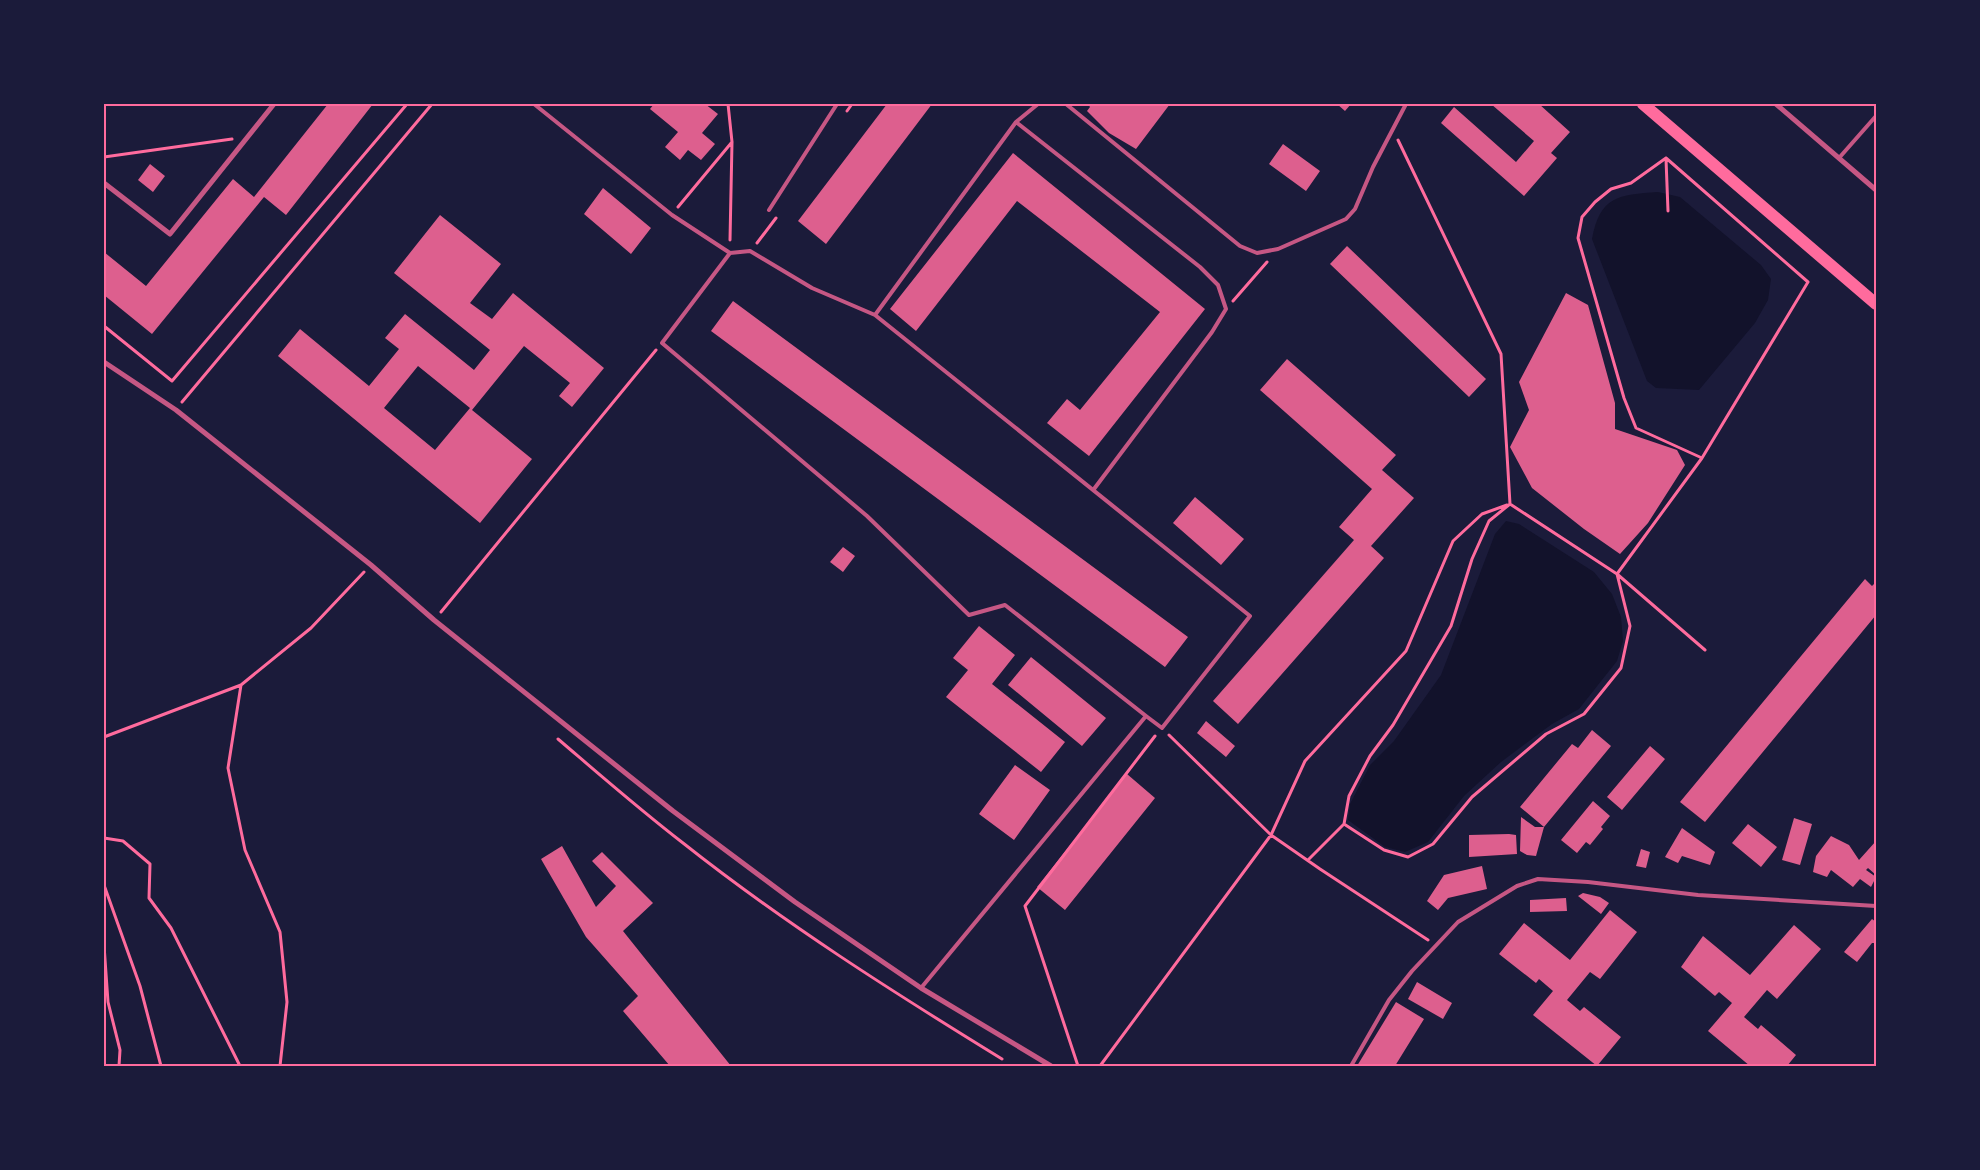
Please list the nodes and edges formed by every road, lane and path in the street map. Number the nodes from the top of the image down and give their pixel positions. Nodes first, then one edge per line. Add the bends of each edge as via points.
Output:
1 (274, 104) edge
2 (407, 104) edge
3 (432, 104) edge
4 (534, 104) edge
5 (728, 104) edge
6 (837, 104) edge
7 (1038, 104) edge
8 (1066, 104) edge
9 (1406, 104) edge
10 (1643, 104) edge
11 (1776, 104) edge
12 (1876, 116) edge
13 (1016, 122) junction
14 (1392, 130) junction
15 (248, 137) junction
16 (732, 142) junction
17 (104, 157) edge
18 (1666, 158) junction
19 (1839, 158) junction
20 (104, 183) edge
21 (1876, 190) edge
22 (769, 210) dead end
23 (1668, 211) dead end
24 (672, 215) junction
25 (768, 230) dead end
26 (750, 251) junction
27 (730, 253) junction
28 (1265, 264) dead end
29 (1876, 304) edge
30 (1226, 309) junction
31 (875, 315) junction
32 (104, 326) edge
33 (662, 343) junction
34 (104, 362) edge
35 (176, 410) junction
36 (1702, 458) junction
37 (1094, 489) junction
38 (1510, 504) junction
39 (371, 565) junction
40 (1617, 574) junction
41 (434, 620) junction
42 (1705, 650) dead end
43 (240, 685) junction
44 (1146, 716) junction
45 (1162, 728) junction
46 (104, 737) edge
47 (558, 739) dead end
48 (1344, 824) junction
49 (1271, 835) junction
50 (104, 838) edge
51 (1308, 860) junction
52 (104, 885) edge
53 (1876, 906) edge
54 (1437, 945) junction
55 (104, 946) edge
56 (921, 988) junction
57 (1002, 1059) dead end
58 (119, 1066) edge
59 (161, 1066) edge
60 (240, 1066) edge
61 (280, 1066) edge
62 (1051, 1066) edge
63 (1078, 1066) edge
64 (1100, 1066) edge
65 (1351, 1066) edge

1 - 15 street
2 - 32 path via 172,381
3 - 35 path
4 - 24 lane
5 - 16 path
6 - 22 lane
7 - 13 lane
8 - 14 lane via 1240,246 1257,253 1278,249 1346,219 1355,209
9 - 14 lane
10 - 29 main road
11 - 19 street
12 - 19 lane
13 - 30 lane via 1200,267 1218,285
13 - 31 lane
14 - 38 path via 1501,354
15 - 17 path
15 - 20 street via 170,234
16 - 24 path
16 - 27 path
18 - 23 path
18 - 36 path via 1808,282
18 - 36 path via 1631,183 1611,189 1595,202 1582,217 1578,238 1624,398 1636,428
19 - 21 street
24 - 27 lane
25 - 26 path
26 - 27 lane
26 - 31 lane via 812,288
27 - 33 lane
28 - 30 path
30 - 37 lane
31 - 37 lane
33 - 41 path
33 - 44 lane via 867,516 969,615 1005,605
34 - 35 street
35 - 39 street
36 - 40 path
37 - 45 lane via 1250,616
38 - 40 path
38 - 48 path via 1489,521 1472,559 1451,626 1393,725 1370,756 1349,796
38 - 49 path via 1482,514 1452,541 1406,651 1305,762
39 - 41 street
39 - 43 path via 311,628
40 - 42 path
40 - 48 path via 1630,626 1621,668 1584,714 1546,734 1472,797 1433,844 1408,857 1384,850
41 - 56 street via 673,811 795,902
43 - 46 path
43 - 61 path via 228,768 245,850 280,932 287,1002
44 - 45 lane
44 - 56 lane
45 - 49 path
45 - 63 path via 1025,906
47 - 57 path via 683,844 784,917 898,995
48 - 51 path
49 - 51 path
49 - 64 path
50 - 60 path via 122,841 150,864 149,898 171,928
51 - 54 path
52 - 59 path via 140,986
53 - 54 lane via 1698,896 1538,879 1517,886 1458,922
54 - 65 lane via 1390,1000
55 - 58 path via 108,1002 120,1050
56 - 62 street

